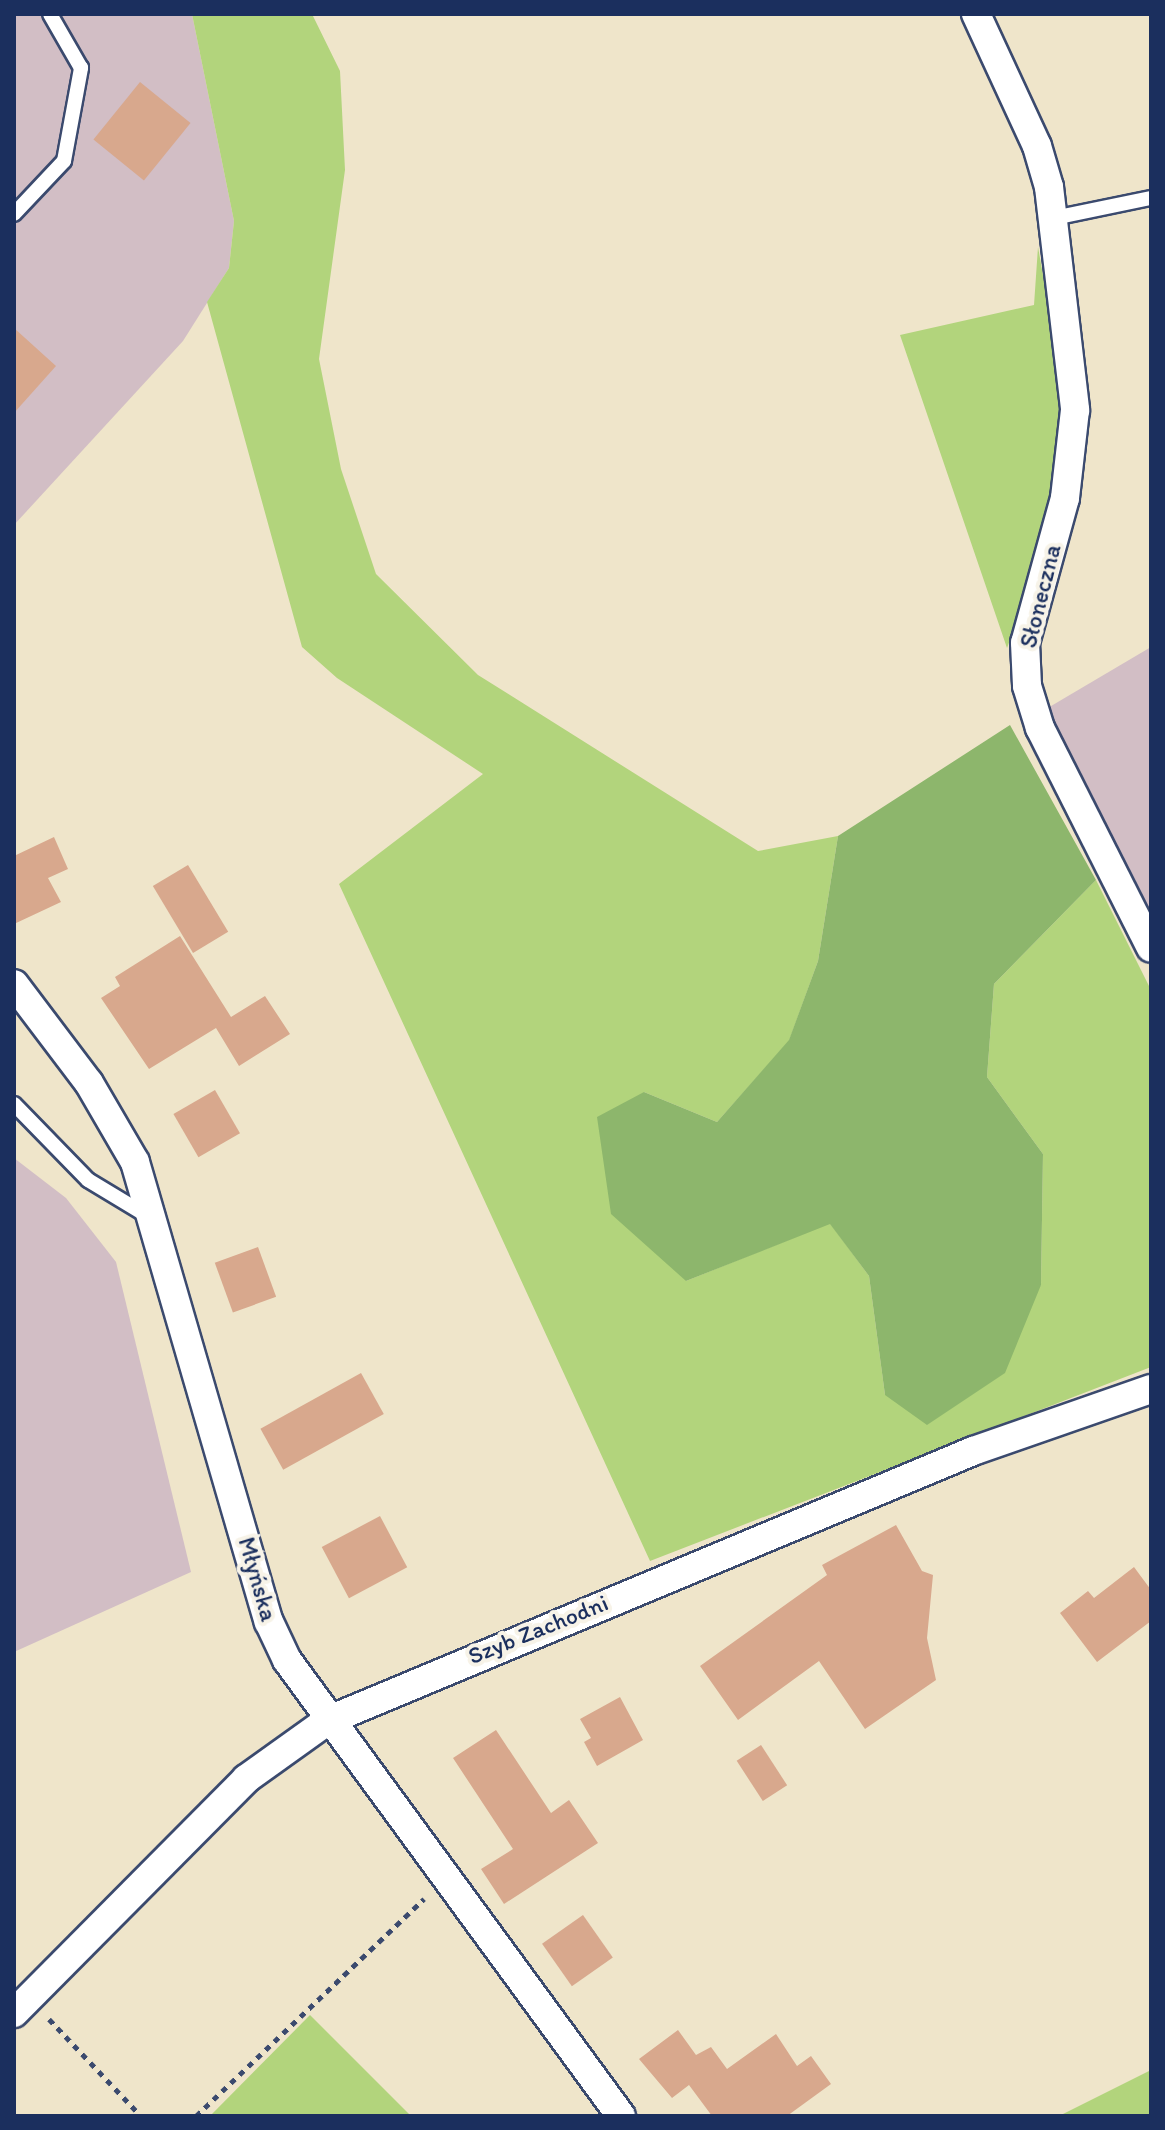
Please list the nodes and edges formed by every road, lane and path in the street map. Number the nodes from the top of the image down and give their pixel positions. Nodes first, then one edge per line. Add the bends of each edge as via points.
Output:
1 (50, 14) edge
2 (976, 14) edge
3 (1151, 198) edge
4 (14, 214) edge
5 (1054, 218) junction
6 (1151, 948) edge
7 (14, 984) edge
8 (14, 1104) edge
9 (155, 1220) junction
10 (1151, 1389) edge
11 (327, 1721) junction
12 (430, 1893) dead end
13 (22, 2005) edge
14 (141, 2116) edge
15 (196, 2116) edge
16 (621, 2116) edge

1 - 4 lane via 81,68 64,161
2 - 5 street, Słoneczna via 1037,146
3 - 5 lane
5 - 6 street, Słoneczna via 1074,444 1065,498 1025,643 1027,686 1040,728
7 - 9 street, Młyńska via 106,1110 135,1162
8 - 9 lane via 88,1180
9 - 11 street, Młyńska via 269,1622
10 - 11 street, Szyb Zachodni via 973,1451
11 - 13 street, Szyb Zachodni via 246,1779
11 - 16 street, Młyńska
12 - 15 path
13 - 14 path

